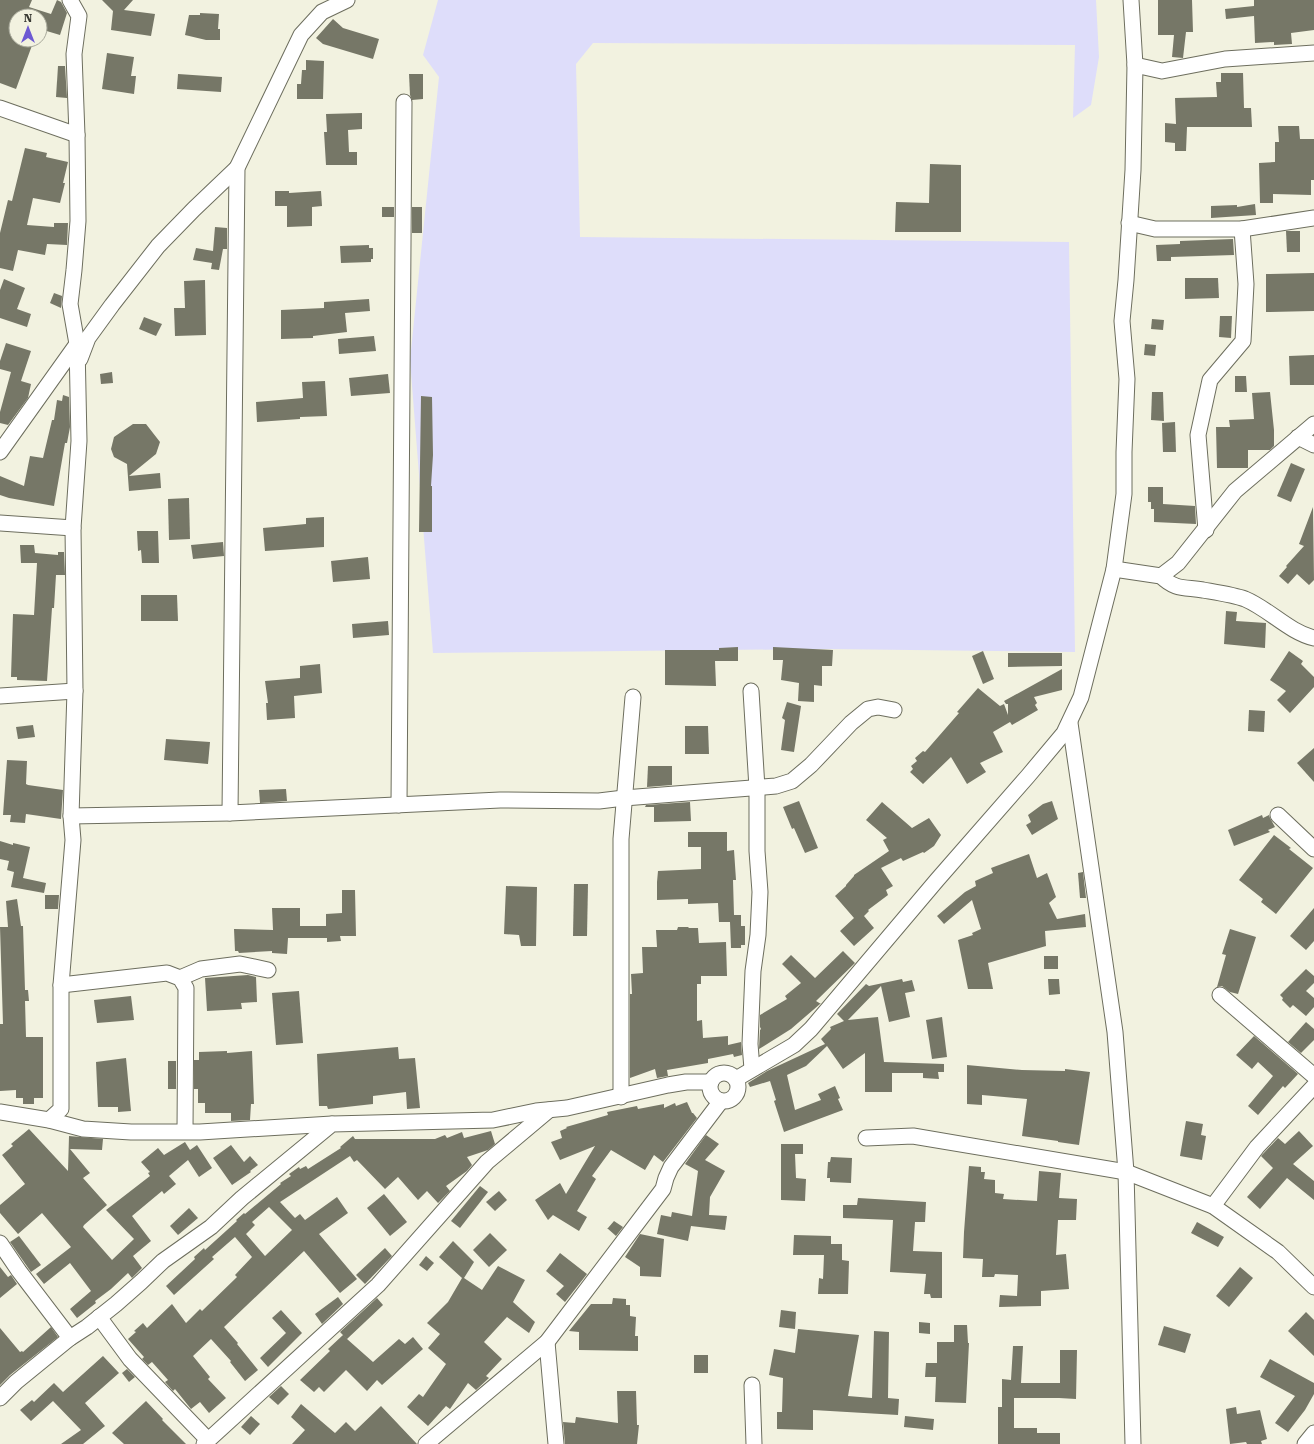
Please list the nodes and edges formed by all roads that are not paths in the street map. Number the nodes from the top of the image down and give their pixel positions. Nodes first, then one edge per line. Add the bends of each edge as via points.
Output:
1 (70, 0) edge
2 (347, 0) edge
3 (1131, 0) edge
4 (1314, 53) edge
5 (1135, 65) junction
6 (404, 102) dead end
7 (0, 108) edge
8 (77, 135) junction
9 (237, 168) junction
10 (1314, 218) edge
11 (1128, 223) junction
12 (1242, 230) junction
13 (77, 344) junction
14 (78, 366) junction
15 (1314, 424) edge
16 (1298, 437) junction
17 (1314, 445) edge
18 (0, 452) edge
19 (0, 523) edge
20 (73, 528) junction
21 (1206, 530) junction
22 (1114, 569) junction
23 (1161, 576) junction
24 (1311, 639) edge
25 (75, 691) junction
26 (751, 691) dead end
27 (0, 696) edge
28 (633, 697) dead end
29 (894, 710) dead end
30 (1070, 722) junction
31 (757, 788) junction
32 (624, 798) junction
33 (399, 805) junction
34 (230, 813) junction
35 (1278, 815) dead end
36 (71, 816) junction
37 (1314, 849) edge
38 (268, 970) dead end
39 (180, 978) junction
40 (61, 985) junction
41 (1220, 995) dead end
42 (752, 1069) junction
43 (1314, 1076) edge
44 (736, 1079) junction
45 (711, 1082) junction
46 (1314, 1086) edge
47 (621, 1097) junction
48 (721, 1101) junction
49 (548, 1110) junction
50 (0, 1112) edge
51 (49, 1120) junction
52 (332, 1124) junction
53 (186, 1131) junction
54 (866, 1138) dead end
55 (1126, 1172) junction
56 (1213, 1206) junction
57 (0, 1243) edge
58 (1314, 1287) edge
59 (98, 1317) junction
60 (70, 1338) junction
61 (547, 1342) junction
62 (752, 1385) dead end
63 (0, 1398) edge
64 (1314, 1433) edge
65 (206, 1442) edge
66 (426, 1444) edge
67 (556, 1444) edge
68 (754, 1444) edge
69 (1133, 1444) edge
70 (1306, 1444) edge

1 - 8 street via 79,16 74,54
2 - 9 street via 322,12 302,35
3 - 5 street
4 - 5 street via 1224,59 1162,71
5 - 11 street via 1133,170
6 - 33 street
7 - 8 street
8 - 13 street via 78,221 70,304
9 - 14 street via 158,246 88,338
9 - 34 street
10 - 12 street
11 - 12 street via 1156,229
11 - 22 street via 1122,321 1127,379 1124,494
12 - 21 street via 1246,284 1243,341 1210,380 1198,435
13 - 14 street
13 - 18 street
14 - 20 street via 79,442
15 - 16 street
16 - 17 street
16 - 21 street via 1235,491
19 - 20 street
20 - 25 street
21 - 23 street via 1178,563
22 - 23 street
22 - 30 street via 1081,697
23 - 24 street via 1168,584 1179,588 1203,590 1244,599
25 - 27 street
25 - 36 street
26 - 31 street
28 - 32 street
29 - 31 street via 878,707 868,709 851,722 811,765 792,781
30 - 42 street via 1064,733 1028,776 811,1029 794,1045
30 - 55 street via 1115,1032
31 - 32 street
31 - 42 street via 760,892 753,971 750,1044
32 - 33 street via 599,801 500,800
32 - 47 street via 621,839
33 - 34 street
34 - 36 street
35 - 37 street
36 - 40 street via 73,840
38 - 39 street via 240,964 201,969
39 - 40 street via 167,973
39 - 53 street via 186,988
40 - 51 street via 60,1109
41 - 43 street
42 - 44 street
44 - 45 street via 723,1073 714,1077
44 - 48 street via 738,1088 734,1097
45 - 47 street via 686,1082
45 - 48 street via 710,1091
46 - 56 street via 1257,1147
47 - 49 street
48 - 61 street via 671,1167 663,1189
49 - 52 street via 494,1120
49 - 65 street via 487,1162 378,1285
50 - 51 street
51 - 53 street via 83,1129 131,1132
52 - 53 street
52 - 59 street via 211,1227 163,1261
54 - 55 street via 913,1136
55 - 56 street
55 - 69 street
56 - 58 street via 1278,1252
57 - 60 street
59 - 60 street
59 - 65 street via 130,1358
60 - 63 street
61 - 66 street
61 - 67 street
62 - 68 street
64 - 70 street

